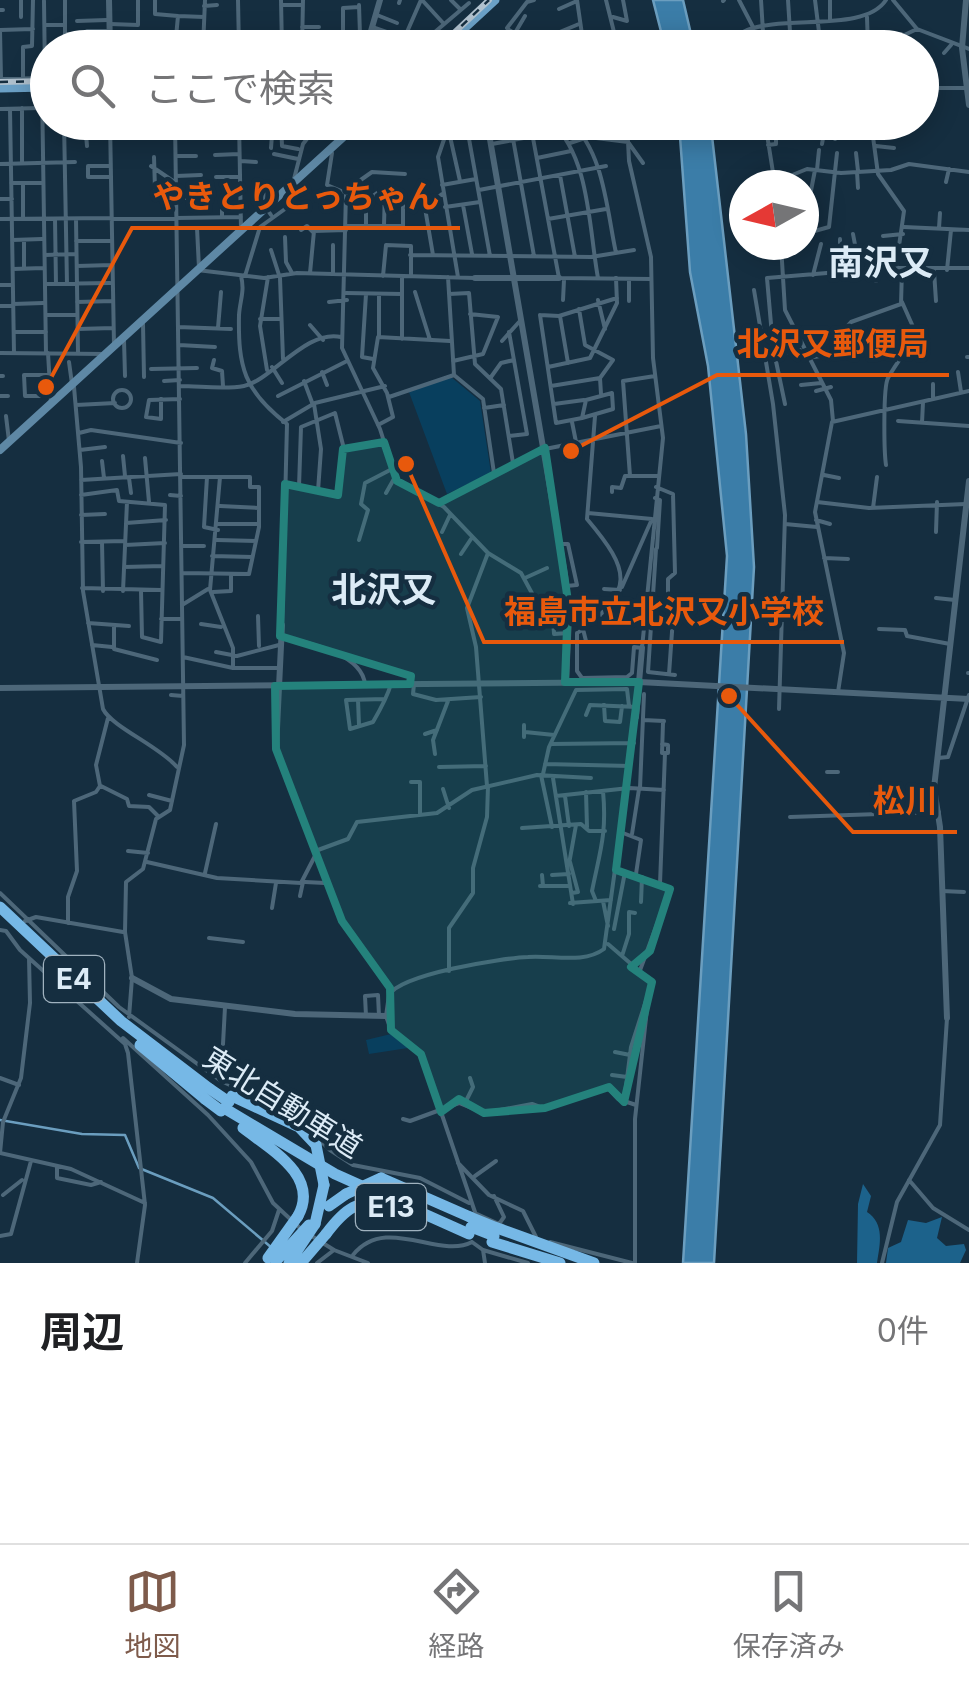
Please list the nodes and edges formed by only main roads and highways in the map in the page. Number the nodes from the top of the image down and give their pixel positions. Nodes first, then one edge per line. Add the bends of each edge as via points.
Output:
1 (495, 0) edge
2 (465, 30) edge
3 (30, 85) edge
4 (0, 88) edge
5 (341, 140) edge
6 (0, 450) edge
7 (0, 907) edge
8 (0, 917) edge
9 (146, 1045) junction
10 (211, 1090) junction
11 (224, 1103) junction
12 (329, 1206) dead end
13 (471, 1228) junction
14 (493, 1236) junction
15 (271, 1257) edge
16 (302, 1263) edge
17 (560, 1263) edge
18 (586, 1263) edge
19 (594, 1263) edge

1 - 2 main road
3 - 4 main road
5 - 6 main road
7 - 9 highway, E4
8 - 9 highway, E4
9 - 10 highway, E13
10 - 11 highway, E13, bridge
10 - 11 highway, E13, bridge
11 - 13 highway, 東北自動車道 via 343,1171
11 - 15 highway, E13, bridge via 295,1172 304,1193 298,1216
11 - 15 highway, E13, bridge via 299,1127 316,1145 324,1185 312,1223
12 - 13 highway, E13, bridge via 381,1178
13 - 14 highway, E13, bridge
13 - 16 highway, E13, bridge via 367,1202 347,1209
14 - 17 highway
14 - 18 highway
14 - 19 highway, E13

